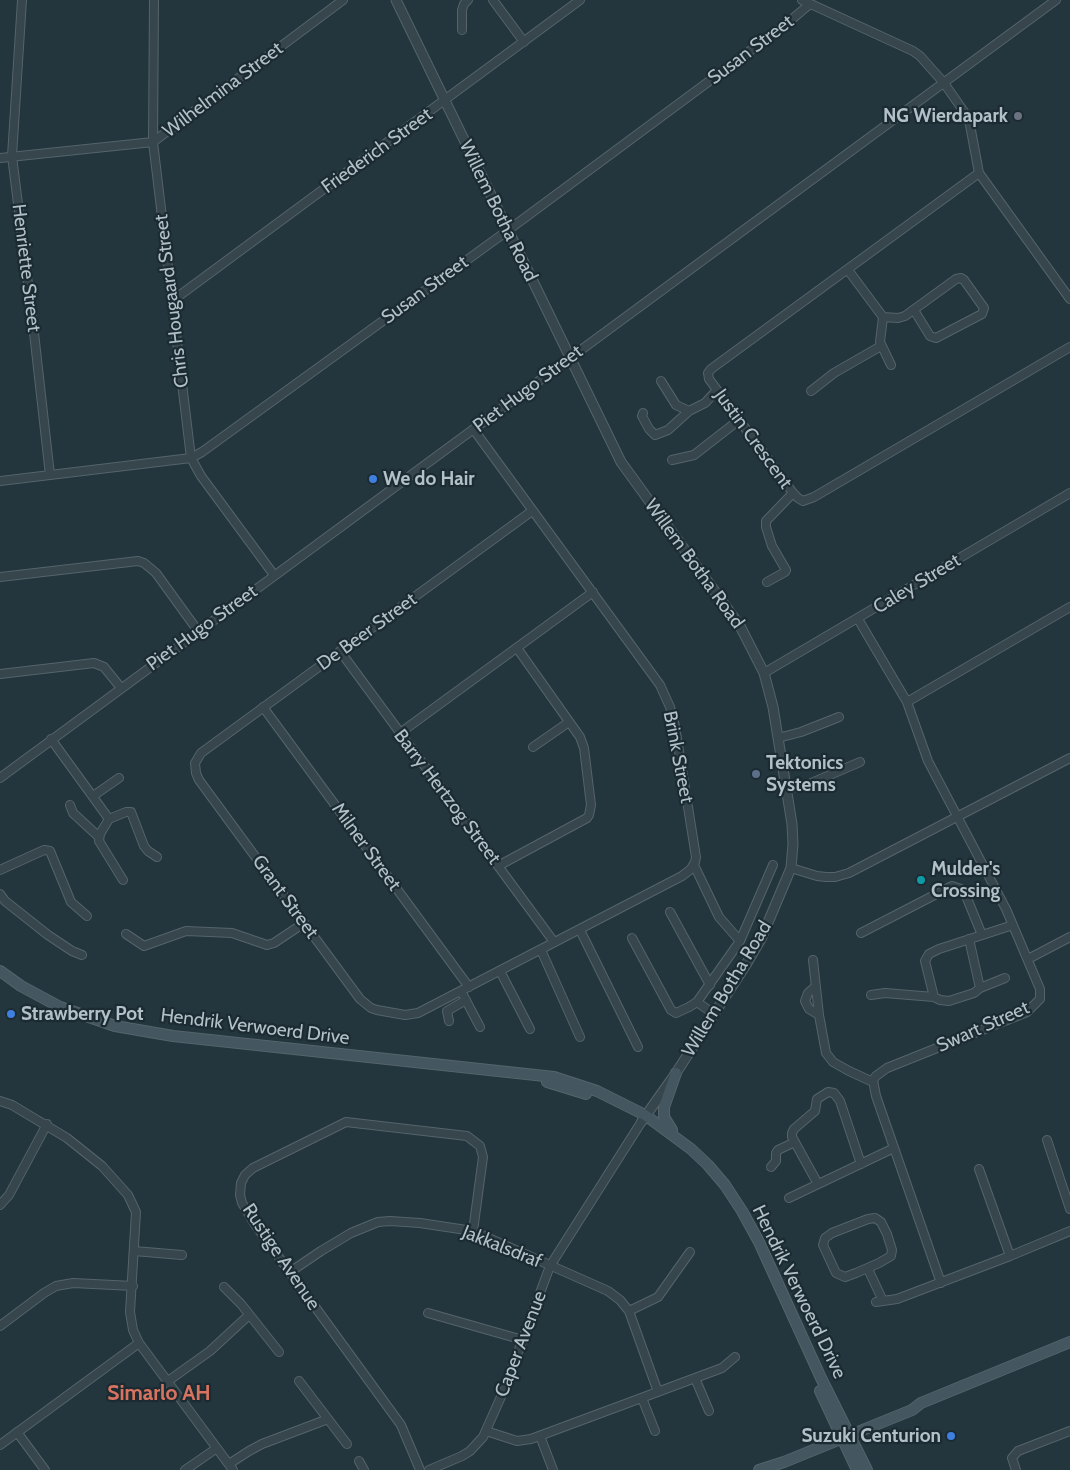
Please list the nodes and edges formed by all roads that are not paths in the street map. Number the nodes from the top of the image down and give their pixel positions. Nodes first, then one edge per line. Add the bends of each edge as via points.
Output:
1 (22, 0) edge
2 (154, 0) edge
3 (343, 0) edge
4 (396, 0) edge
5 (405, 0) edge
6 (468, 0) edge
7 (493, 0) edge
8 (580, 0) edge
9 (802, 0) edge
10 (1056, 0) edge
11 (810, 4) junction
12 (407, 21) junction
13 (462, 30) dead end
14 (524, 42) junction
15 (944, 83) junction
16 (445, 101) junction
17 (153, 142) junction
18 (12, 156) junction
19 (0, 158) edge
20 (979, 173) junction
21 (507, 231) junction
22 (848, 270) junction
23 (1070, 299) edge
24 (172, 301) junction
25 (914, 310) junction
26 (883, 317) junction
27 (881, 346) junction
28 (1070, 347) edge
29 (570, 358) junction
30 (891, 365) dead end
31 (661, 381) dead end
32 (717, 390) junction
33 (810, 391) dead end
34 (689, 411) junction
35 (643, 414) dead end
36 (739, 420) junction
37 (474, 430) junction
38 (191, 458) junction
39 (672, 460) dead end
40 (50, 475) junction
41 (0, 481) edge
42 (793, 493) junction
43 (1070, 493) edge
44 (532, 511) junction
45 (274, 575) junction
46 (0, 577) edge
47 (767, 582) dead end
48 (593, 592) junction
49 (1070, 607) edge
50 (858, 619) junction
51 (198, 631) junction
52 (517, 648) junction
53 (340, 651) junction
54 (764, 673) junction
55 (0, 674) edge
56 (121, 688) junction
57 (907, 702) junction
58 (263, 708) junction
59 (839, 717) dead end
60 (569, 722) junction
61 (400, 734) junction
62 (778, 738) junction
63 (51, 739) junction
64 (533, 747) dead end
65 (201, 753) joint
66 (1070, 758) edge
67 (860, 762) dead end
68 (0, 778) edge
69 (119, 778) dead end
70 (786, 789) junction
71 (93, 796) junction
72 (70, 805) dead end
73 (957, 816) junction
74 (109, 819) junction
75 (99, 837) junction
76 (157, 857) dead end
77 (694, 865) junction
78 (498, 866) junction
79 (773, 866) dead end
80 (791, 868) junction
81 (0, 870) edge
82 (123, 880) dead end
83 (0, 894) edge
84 (670, 912) dead end
85 (87, 916) dead end
86 (304, 923) junction
87 (1013, 924) junction
88 (580, 930) junction
89 (861, 933) dead end
90 (126, 934) dead end
91 (982, 935) junction
92 (1070, 937) edge
93 (632, 938) dead end
94 (970, 939) junction
95 (740, 941) junction
96 (554, 942) junction
97 (541, 950) junction
98 (82, 955) dead end
99 (1028, 959) junction
100 (813, 960) dead end
101 (0, 970) edge
102 (500, 971) junction
103 (1005, 978) dead end
104 (710, 984) junction
105 (816, 986) junction
106 (469, 987) junction
107 (980, 988) junction
108 (461, 991) junction
109 (871, 995) dead end
110 (934, 997) junction
111 (466, 1000) junction
112 (697, 1002) junction
113 (714, 1014) junction
114 (819, 1014) junction
115 (449, 1021) dead end
116 (480, 1027) dead end
117 (530, 1030) dead end
118 (580, 1037) dead end
119 (638, 1047) dead end
120 (676, 1073) junction
121 (873, 1082) junction
122 (0, 1101) edge
123 (644, 1118) junction
124 (47, 1124) junction
125 (677, 1138) junction
126 (1047, 1140) dead end
127 (795, 1142) junction
128 (894, 1148) junction
129 (861, 1164) junction
130 (771, 1168) dead end
131 (980, 1169) dead end
132 (818, 1184) junction
133 (789, 1198) dead end
134 (0, 1205) edge
135 (1070, 1209) edge
136 (472, 1231) junction
137 (1070, 1231) edge
138 (134, 1251) junction
139 (690, 1252) dead end
140 (182, 1255) dead end
141 (1010, 1256) junction
142 (550, 1266) junction
143 (868, 1269) junction
144 (290, 1272) junction
145 (941, 1283) junction
146 (132, 1286) junction
147 (224, 1287) dead end
148 (629, 1311) junction
149 (428, 1313) dead end
150 (249, 1316) junction
151 (0, 1326) edge
152 (523, 1340) junction
153 (1070, 1342) edge
154 (139, 1343) junction
155 (279, 1352) dead end
156 (735, 1357) dead end
157 (696, 1378) junction
158 (168, 1381) junction
159 (299, 1381) dead end
160 (658, 1392) junction
161 (642, 1398) junction
162 (710, 1410) dead end
163 (328, 1419) junction
164 (486, 1431) junction
165 (655, 1431) dead end
166 (1070, 1431) edge
167 (17, 1432) junction
168 (844, 1434) junction
169 (540, 1436) junction
170 (347, 1444) dead end
171 (0, 1445) edge
172 (217, 1448) junction
173 (359, 1461) dead end
174 (231, 1467) edge
175 (761, 1469) edge
176 (45, 1470) edge
177 (185, 1470) edge
178 (364, 1470) edge
179 (420, 1470) edge
180 (429, 1470) edge
181 (553, 1470) edge
182 (857, 1470) edge
183 (867, 1470) edge
184 (1016, 1470) edge

1 - 18 street, Henriette Street
2 - 17 street, Chris Hougaard Street
3 - 17 street, Wilhelmina Street
4 - 12 street, Willem Botha Road
5 - 12 street, Willem Botha Road
6 - 13 street via 462,10
7 - 14 street
8 - 14 street, Friederich Street
9 - 11 street
10 - 15 street, Piet Hugo Street
11 - 15 street via 916,53
11 - 21 street, Susan Street
12 - 16 street, Willem Botha Road
14 - 16 street, Friederich Street
15 - 20 street via 969,120
15 - 29 street, Piet Hugo Street
16 - 21 street, Willem Botha Road
16 - 24 street, Friederich Street
17 - 18 street, Wilhelmina Street
17 - 24 street, Chris Hougaard Street
18 - 19 street, Wilhelmina Street
18 - 40 street, Henriette Street
20 - 22 street, Justin Crescent
20 - 23 street
21 - 29 street, Willem Botha Road
21 - 38 street, Susan Street
22 - 26 street
22 - 32 street, Justin Crescent via 710,371 709,379
24 - 38 street, Chris Hougaard Street
25 - 25 street via 930,336 936,338 982,314 984,308 961,278
25 - 26 street via 898,318
26 - 27 street
27 - 30 street
27 - 33 street
28 - 42 street, Justin Crescent via 814,497 804,500
29 - 37 street, Piet Hugo Street
29 - 54 street, Willem Botha Road via 622,464 729,610
31 - 34 street via 676,405
32 - 34 street via 704,403
32 - 36 street, Justin Crescent
34 - 35 street via 668,430 655,435
36 - 39 street via 694,455
36 - 42 street, Justin Crescent
37 - 44 street, Brink Street
37 - 45 street, Piet Hugo Street
38 - 40 street, Susan Street
38 - 45 street, Chris Hougaard Street
40 - 41 street, Susan Street
42 - 47 street via 766,521 772,546 786,570
43 - 50 street, Caley Street
44 - 48 street, Brink Street
44 - 53 street, De Beer Street
45 - 51 street, Piet Hugo Street
46 - 51 street via 138,561 156,574
48 - 52 street
48 - 77 street, Brink Street via 654,675 670,707 676,726 696,857
49 - 57 street
50 - 54 street, Caley Street
50 - 57 street, Swart Street
51 - 56 street, Piet Hugo Street
52 - 60 street
52 - 61 street
53 - 58 street, De Beer Street
53 - 61 street, Barry Hertzog Street
54 - 62 street, Willem Botha Road
55 - 56 street via 94,663 104,667
56 - 63 street, Piet Hugo Street
57 - 73 street, Swart Street via 928,761
58 - 65 street, De Beer Street
58 - 106 street, Milner Street
59 - 62 street
60 - 64 street
60 - 78 street via 584,748 591,802 589,815
61 - 78 street, Barry Hertzog Street
62 - 70 street, Willem Botha Road
63 - 68 street, Piet Hugo Street
63 - 71 street
65 - 86 street, Grant Street via 194,768 199,780
66 - 73 street
67 - 70 street via 809,784
69 - 71 street
70 - 80 street, Willem Botha Road via 793,838
71 - 74 street
72 - 75 street via 73,813
73 - 80 street via 842,875 817,876
73 - 87 street, Swart Street
74 - 75 street
74 - 76 street via 131,812 144,846
75 - 82 street via 100,845
77 - 88 street via 682,876
77 - 95 street via 720,917
78 - 96 street, Barry Hertzog Street
79 - 95 street
80 - 113 street, Willem Botha Road via 760,939
81 - 85 street via 44,850 50,851 72,902
83 - 98 street via 48,935
84 - 104 street
86 - 90 street via 268,945 232,933 186,931 144,946
86 - 108 street, Grant Street via 365,1004 378,1010 404,1015 418,1013
87 - 91 street
87 - 99 street, Swart Street
88 - 96 street
88 - 119 street
89 - 91 street via 952,886 961,889 966,896
91 - 94 street
92 - 99 street
93 - 112 street via 671,1010 676,1013
94 - 107 street
94 - 110 street via 926,957
95 - 104 street
96 - 97 street
97 - 102 street
97 - 118 street
99 - 121 street, Swart Street via 1041,996 1030,1010 887,1068
100 - 105 street
101 - 123 main road, Hendrik Verwoerd Drive via 60,1007 115,1026 172,1036 533,1074 567,1080 597,1091
102 - 106 street
102 - 117 street
103 - 107 street
104 - 112 street
105 - 114 street
105 - 114 street via 805,1001 809,1009
106 - 108 street
107 - 110 street via 949,1001
108 - 111 street
109 - 110 street
111 - 115 street via 447,1011
111 - 116 street
112 - 113 street
113 - 120 street, Willem Botha Road
114 - 121 street via 826,1053 849,1071
120 - 123 street, Willem Botha Road
120 - 125 main road via 664,1113
121 - 128 street
122 - 124 street
123 - 125 main road, Hendrik Verwoerd Drive
123 - 142 street, Caper Avenue
123 - 168 main road, Hendrik Verwoerd Drive via 686,1153 720,1190 737,1216 770,1277
124 - 134 street via 9,1195
124 - 138 street via 102,1166 128,1194 136,1212
125 - 168 main road, Hendrik Verwoerd Drive via 708,1165 742,1211 759,1242
126 - 135 street
127 - 129 street via 794,1129 815,1111 816,1099 831,1092 840,1101
127 - 130 street via 778,1150
127 - 132 street
128 - 129 street
128 - 145 street
129 - 132 street
131 - 141 street
132 - 133 street
136 - 142 street, Jakkalsdraf
136 - 144 street, Jakkalsdraf via 420,1223 378,1222 321,1250
136 - 144 street, Rustige Avenue via 483,1157 480,1146 473,1139 459,1134 346,1122 258,1165 241,1182 240,1195 247,1212
137 - 141 street
138 - 140 street
138 - 146 street
139 - 148 street via 661,1294
141 - 145 street
142 - 148 street, Jakkalsdraf via 608,1291
142 - 152 street, Caper Avenue
143 - 143 street via 845,1277 836,1273 822,1245 825,1238 868,1219 878,1218 892,1253 887,1260
143 - 145 street via 880,1301 897,1299
144 - 179 street, Rustige Avenue via 401,1425
146 - 151 street via 73,1283 56,1286
146 - 154 street via 130,1319
147 - 150 street via 242,1304
148 - 160 street, Jakkalsdraf
149 - 152 street
150 - 155 street
150 - 158 street via 210,1351
152 - 164 street, Caper Avenue
153 - 168 main road
154 - 158 street
154 - 167 street
156 - 157 street via 722,1368
157 - 160 street
157 - 162 street
158 - 172 street
159 - 163 street
160 - 161 street
161 - 165 street
161 - 169 street
163 - 170 street
163 - 174 street via 262,1444
164 - 169 street via 517,1441
164 - 180 street, Caper Avenue via 477,1444 462,1456
166 - 184 street via 1018,1451 1012,1461
167 - 171 street
167 - 176 street
168 - 175 main road
168 - 182 main road, Hendrik Verwoerd Drive
168 - 183 main road, Hendrik Verwoerd Drive
169 - 181 street
172 - 174 street
172 - 177 street
173 - 178 street

